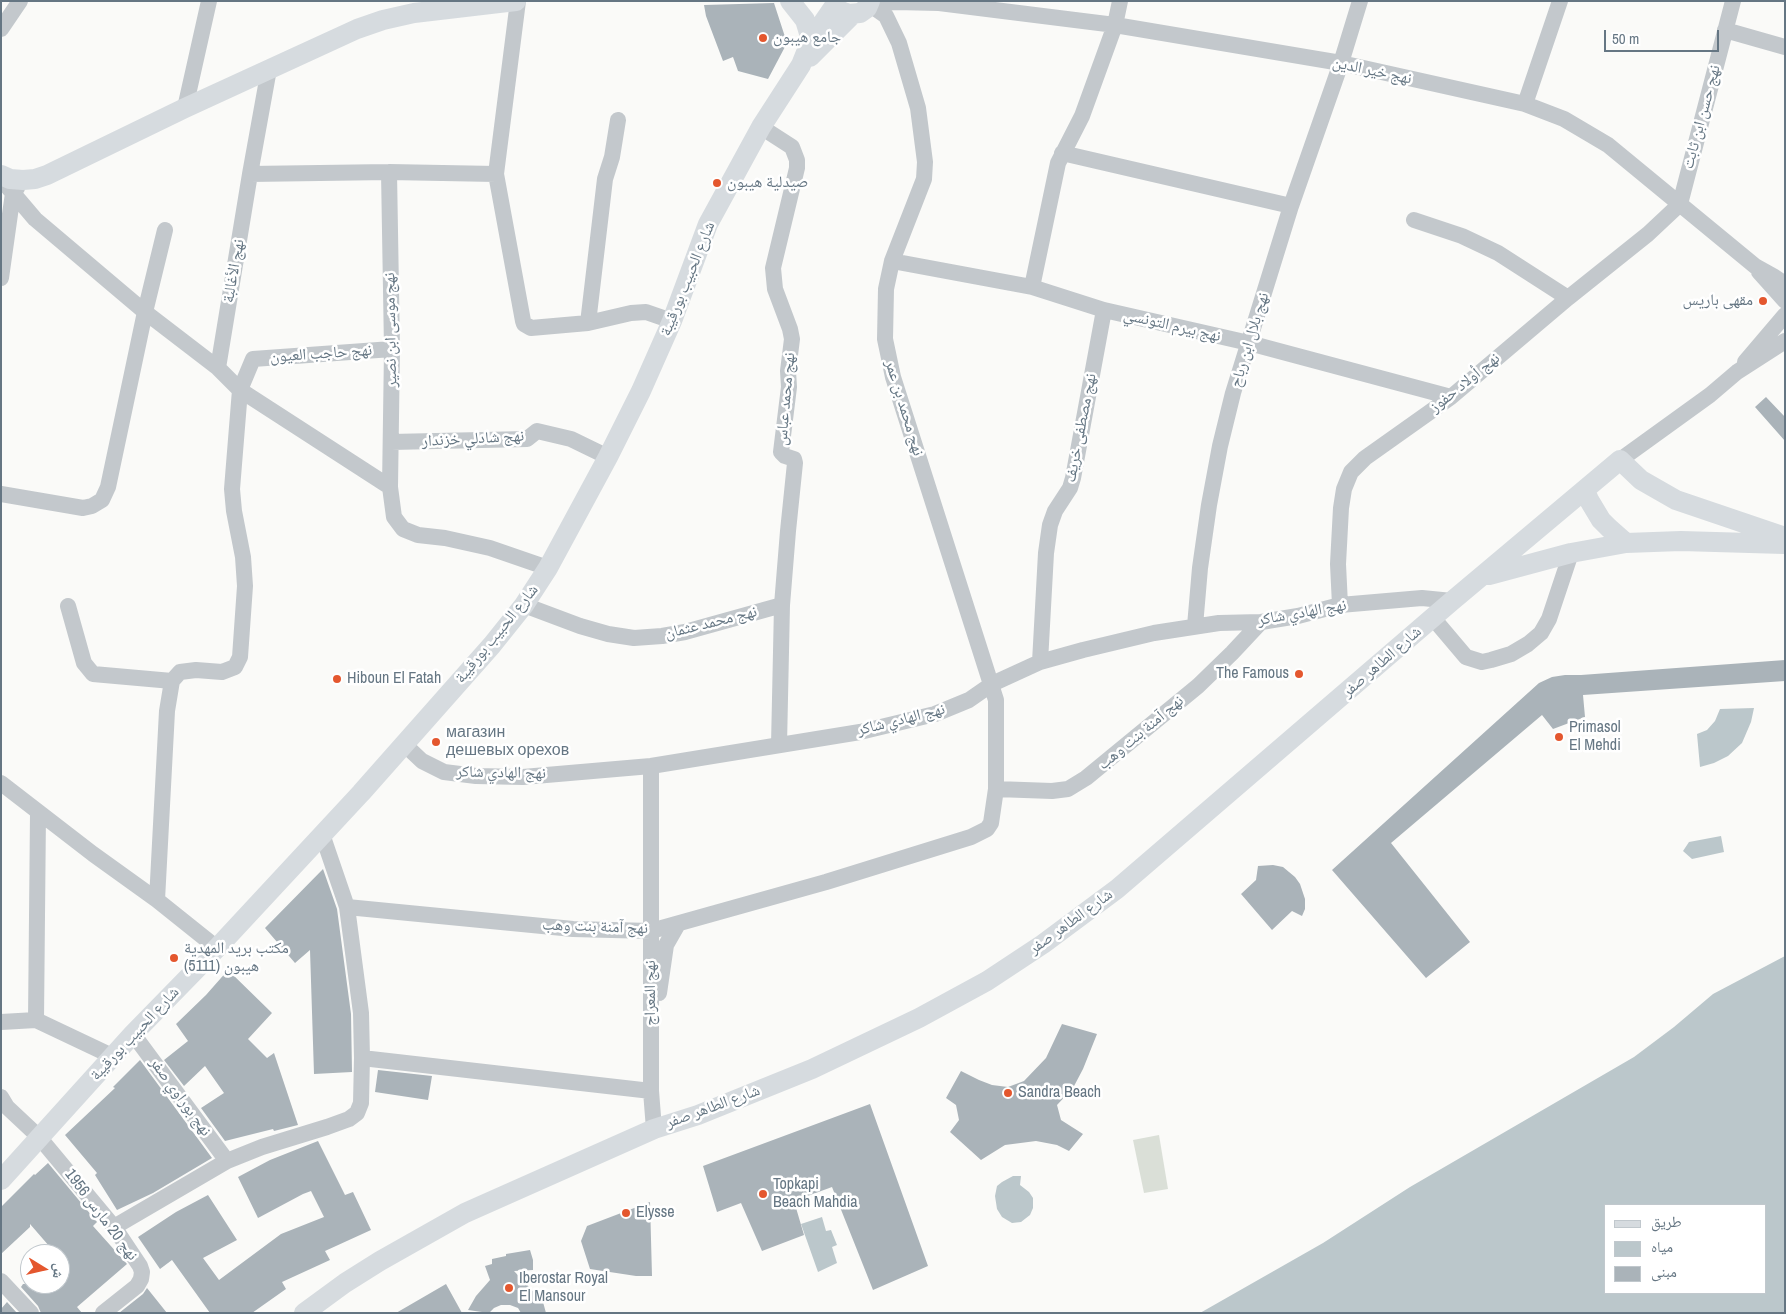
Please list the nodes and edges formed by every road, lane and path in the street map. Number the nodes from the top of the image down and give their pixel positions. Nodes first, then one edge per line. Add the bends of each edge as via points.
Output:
1 (20, 1) edge
2 (209, 1) edge
3 (517, 1) edge
4 (790, 1) edge
5 (1120, 1) edge
6 (1360, 1) edge
7 (1560, 1) edge
8 (1733, 1) edge
9 (833, 2) edge
10 (896, 2) edge
11 (936, 2) edge
12 (864, 6) edge
13 (1115, 25) junction
14 (1, 29) edge
15 (1725, 30) junction
16 (811, 40) junction
17 (899, 43) junction
18 (1785, 47) edge
19 (1341, 63) junction
20 (801, 65) junction
21 (269, 70) junction
22 (1525, 104) junction
23 (185, 108) junction
24 (618, 120) dead end
25 (761, 127) junction
26 (1062, 153) junction
27 (389, 172) junction
28 (250, 174) junction
29 (496, 174) junction
30 (1, 177) edge
31 (18, 187) junction
32 (1680, 204) junction
33 (1291, 206) junction
34 (1414, 220) dead end
35 (164, 230) dead end
36 (892, 261) junction
37 (1754, 266) junction
38 (1, 278) edge
39 (1785, 284) edge
40 (1032, 287) junction
41 (1568, 298) junction
42 (1785, 302) edge
43 (1104, 310) junction
44 (145, 312) junction
45 (1785, 315) edge
46 (672, 321) junction
47 (588, 323) junction
48 (1785, 341) edge
49 (1249, 343) junction
50 (392, 349) junction
51 (218, 368) junction
52 (1738, 372) junction
53 (240, 390) junction
54 (1451, 396) junction
55 (392, 442) junction
56 (608, 457) junction
57 (1620, 460) junction
58 (390, 487) junction
59 (1585, 490) junction
60 (1, 494) edge
61 (1785, 537) edge
62 (1626, 543) junction
63 (1785, 544) edge
64 (1571, 553) junction
65 (548, 568) junction
66 (1482, 577) junction
67 (1452, 601) junction
68 (782, 604) junction
69 (524, 605) junction
70 (1340, 605) junction
71 (68, 606) dead end
72 (1433, 618) junction
73 (1262, 622) junction
74 (1195, 626) junction
75 (1040, 662) junction
76 (172, 681) junction
77 (992, 684) junction
78 (404, 744) junction
79 (779, 745) junction
80 (651, 766) junction
81 (1, 783) edge
82 (996, 789) junction
83 (38, 813) junction
84 (991, 823) joint
85 (322, 834) junction
86 (157, 900) junction
87 (348, 907) junction
88 (678, 924) junction
89 (651, 931) junction
90 (217, 948) junction
91 (36, 1020) junction
92 (1, 1022) edge
93 (133, 1034) junction
94 (651, 1054) junction
95 (112, 1056) junction
96 (362, 1058) junction
97 (651, 1092) junction
98 (1, 1097) edge
99 (654, 1129) junction
100 (39, 1137) junction
101 (227, 1161) junction
102 (1, 1180) edge
103 (114, 1227) junction
104 (1, 1281) edge
105 (31, 1313) edge
106 (103, 1313) edge
107 (304, 1313) edge

1 - 14 street
2 - 23 street
3 - 21 main road via 414,13 384,20 357,29
3 - 29 street
4 - 16 main road via 805,20
5 - 13 street
6 - 19 street, نهج بلال ابن رباح
7 - 22 street
8 - 15 street, نهج حسن ابن ثابت
9 - 12 main road via 843,12
9 - 16 main road, شارع الحبيب بورقيبة
10 - 11 street, نهج خير الدين
10 - 12 street, نهج خير الدين
10 - 17 street
11 - 13 street, نهج خير الدين
12 - 17 street, نهج محمد بن عمر via 886,16
12 - 20 main road, شارع الحبيب بورقيبة
13 - 19 street, نهج خير الدين
13 - 26 street via 1082,116
15 - 18 street
15 - 32 street, نهج حسن ابن ثابت
16 - 20 main road, شارع الحبيب بورقيبة
17 - 36 street, نهج محمد بن عمر via 918,108 926,162 924,179
19 - 22 street, نهج خير الدين
19 - 33 street, نهج بلال ابن رباح
20 - 25 main road, شارع الحبيب بورقيبة
21 - 23 main road
21 - 28 street, نهج الأغالبة
22 - 32 street, نهج خير الدين via 1564,119 1608,145
23 - 31 main road
24 - 47 street via 605,179
25 - 46 main road, شارع الحبيب بورقيبة via 708,224
25 - 68 street, نهج محمد عباس via 792,147 797,160 773,268 775,289 792,339 780,452 796,463
26 - 33 street
26 - 40 street
27 - 28 street
27 - 29 street
27 - 50 street, نهج موسى ابن نصير
28 - 51 street, نهج الأغالبة
29 - 47 street via 524,324 531,328
30 - 31 main road via 10,179
31 - 38 street
31 - 44 street via 35,219
32 - 37 street, نهج خير الدين
32 - 41 street, نهج أولاد حفوز
33 - 49 street, نهج بلال ابن رباح
34 - 41 street via 1462,236 1498,253
35 - 44 street
36 - 40 street, نهج بيرم التونسي
36 - 77 street, نهج محمد بن عمر via 884,310 885,339 893,377
37 - 39 street, نهج خير الدين
37 - 42 street, نهج خير الدين
40 - 43 street, نهج بيرم التونسي
41 - 54 street, نهج أولاد حفوز
43 - 49 street, نهج بيرم التونسي
43 - 75 street, نهج مصطفى خريف via 1073,478 1050,525
44 - 51 street
44 - 60 street via 108,487 102,500 82,508
45 - 52 street, شارع الطاهر صفر
46 - 47 street via 646,312
46 - 56 main road, شارع الحبيب بورقيبة
48 - 52 street, شارع الطاهر صفر
49 - 54 street, نهج بيرم التونسي
49 - 74 street, نهج بلال ابن رباح via 1220,446 1200,568
50 - 53 street, نهج حاجب العيون via 253,359
50 - 55 street, نهج موسى ابن نصير
51 - 53 street
52 - 57 street, شارع الطاهر صفر
53 - 58 street
53 - 76 street via 232,489 245,586 240,657 235,668 222,672 180,672
54 - 70 street, نهج أولاد حفوز via 1365,458 1351,472 1341,508
55 - 56 street, نهج شادلي خزندار via 528,439 537,431 572,439
55 - 58 street, نهج موسى ابن نصير
56 - 65 main road, شارع الحبيب بورقيبة
57 - 59 main road, شارع الطاهر صفر
57 - 61 main road via 1641,480 1676,500
58 - 65 street, نهج موسى ابن نصير via 394,517 403,529 418,535 490,548
59 - 62 main road via 1601,520
59 - 66 main road, شارع الطاهر صفر
62 - 63 main road
62 - 64 main road
64 - 66 main road
64 - 72 street via 1549,619 1541,633 1511,654 1482,662 1466,657
65 - 69 main road, شارع الحبيب بورقيبة
66 - 67 main road, شارع الطاهر صفر
67 - 70 street, نهج الهادي شاكر via 1422,598
67 - 72 main road, شارع الطاهر صفر
68 - 69 street, نهج محمد عثمان via 685,632 634,638 580,626
68 - 79 street, نهج محمد عباس
69 - 78 main road, شارع الحبيب بورقيبة
70 - 73 street, نهج الهادي شاكر
71 - 76 street via 84,663 93,674
72 - 99 main road, شارع الطاهر صفر via 1117,889 1035,949 919,1018 812,1069 698,1115
73 - 74 street, نهج الهادي شاكر
73 - 82 street, نهج آمنة بنت وهب via 1198,686 1086,778 1068,789 1052,791
74 - 75 street, نهج الهادي شاكر
75 - 77 street, نهج الهادي شاكر
76 - 86 street via 167,710
77 - 79 street, نهج الهادي شاكر via 969,700 935,714 860,732
77 - 82 street, نهج محمد بن عمر via 996,700
78 - 80 street, نهج الهادي شاكر via 422,761 444,772 476,776 523,777
78 - 85 main road, شارع الحبيب بورقيبة
79 - 80 street, نهج الهادي شاكر
80 - 89 street, نهج المعراج
81 - 83 street
82 - 84 street, نهج محمد بن عمر
83 - 86 street
83 - 91 street
84 - 88 street, نهج آمنة بنت وهب via 987,829 971,837
85 - 87 street
85 - 90 main road, شارع الحبيب بورقيبة
86 - 90 street
87 - 89 street, نهج آمنة بنت وهب via 573,929
87 - 96 street via 361,1013
88 - 89 street, نهج آمنة بنت وهب
88 - 94 street via 666,945
89 - 94 street, نهج المعراج
90 - 93 main road, شارع الحبيب بورقيبة
91 - 92 street
91 - 95 street
93 - 95 main road, شارع الحبيب بورقيبة
93 - 101 street, نهج بوراوي صفر
94 - 97 street, نهج المعراج
95 - 100 main road, شارع الحبيب بورقيبة
96 - 97 street
96 - 101 street via 361,1103 357,1113 349,1119
97 - 99 street, نهج المعراج
98 - 100 street, نهج 20 مارس 1956 via 7,1107
99 - 107 main road, شارع الطاهر صفر via 465,1214 380,1261
100 - 102 main road, شارع الحبيب بورقيبة
100 - 103 street, نهج 20 مارس 1956
101 - 103 street
103 - 106 street, نهج 20 مارس 1956 via 142,1272 137,1286
104 - 105 street

